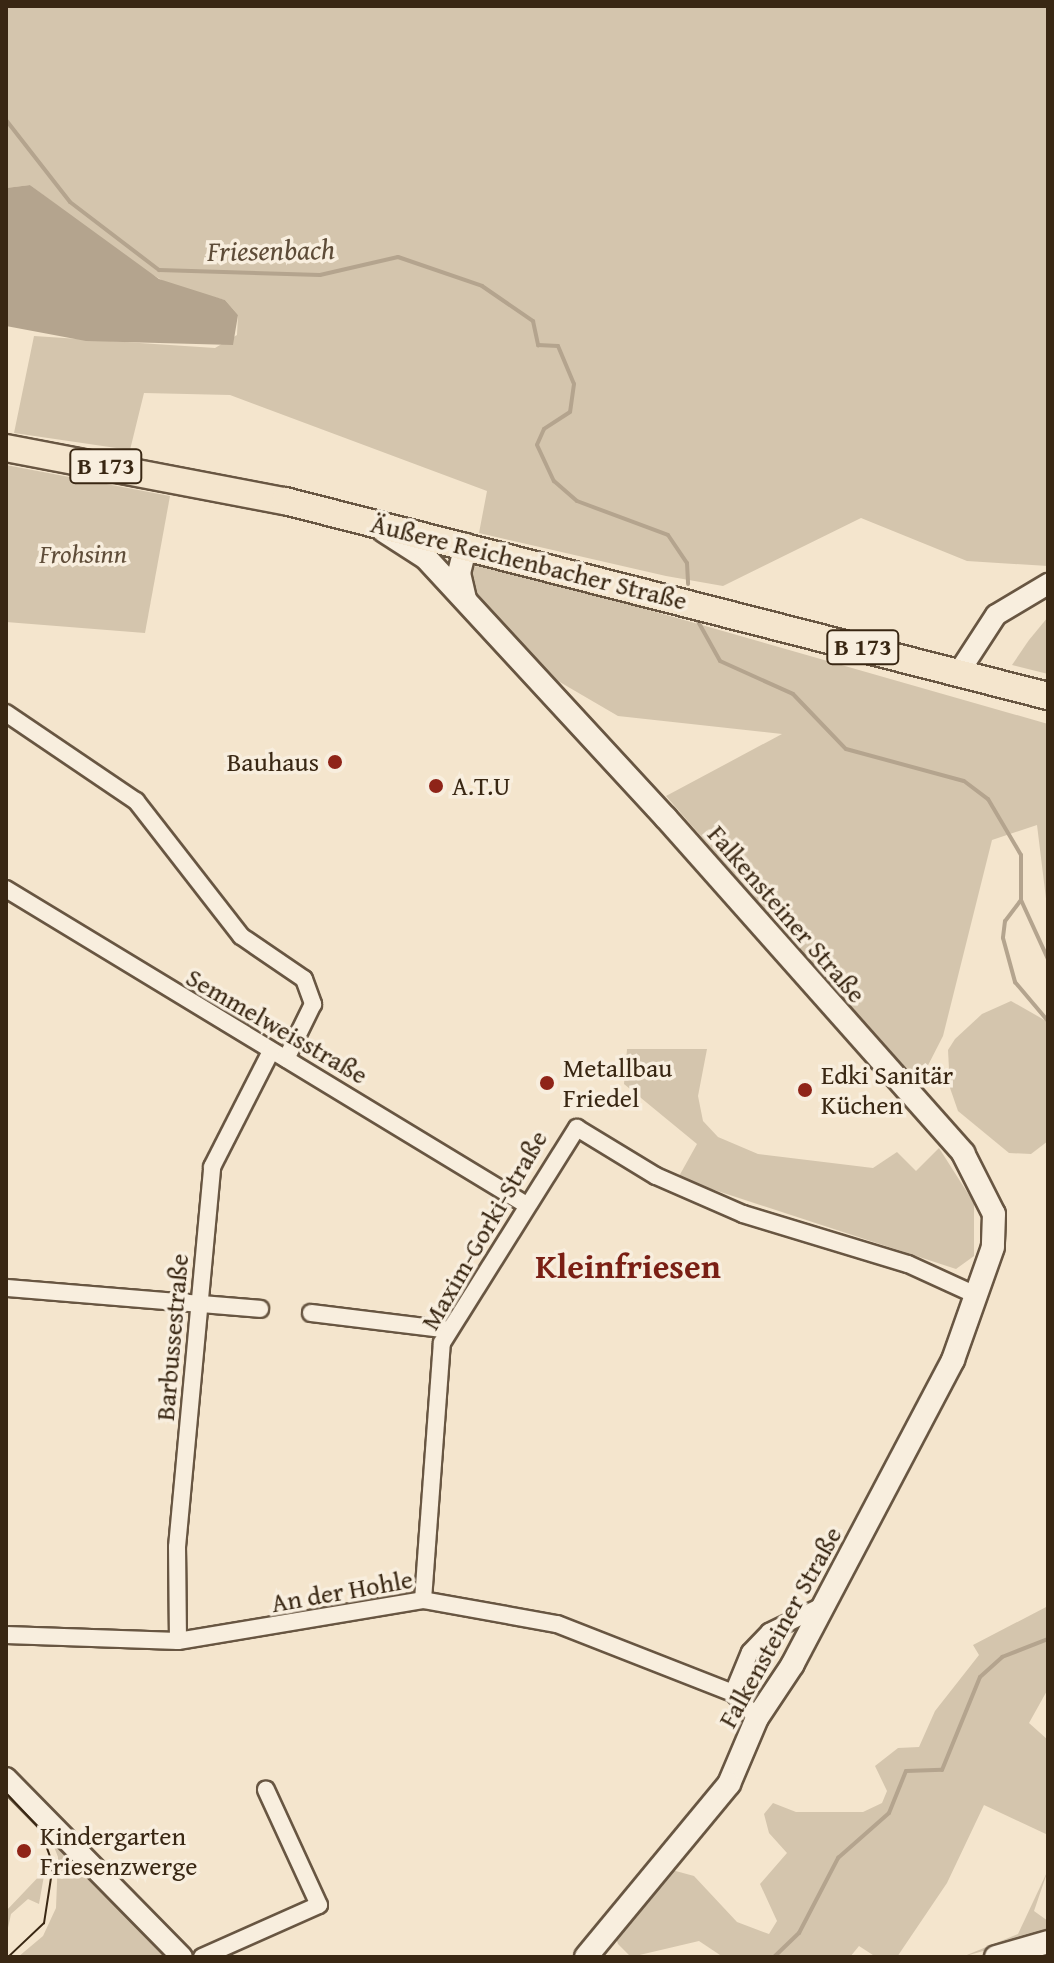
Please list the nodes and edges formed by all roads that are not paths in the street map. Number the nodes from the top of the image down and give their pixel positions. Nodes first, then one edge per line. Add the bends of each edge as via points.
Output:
1 (6, 448) edge
2 (369, 522) junction
3 (456, 543) junction
4 (440, 574) junction
5 (1048, 584) edge
6 (465, 599) junction
7 (959, 672) junction
8 (1048, 696) edge
9 (6, 713) edge
10 (6, 889) edge
11 (279, 1055) junction
12 (525, 1204) junction
13 (6, 1288) edge
14 (978, 1296) junction
15 (198, 1304) junction
16 (260, 1309) dead end
17 (311, 1313) dead end
18 (449, 1330) junction
19 (423, 1600) junction
20 (824, 1605) junction
21 (6, 1635) edge
22 (178, 1641) junction
23 (733, 1693) junction
24 (757, 1718) junction
25 (6, 1778) edge
26 (266, 1790) dead end
27 (1048, 1942) edge
28 (182, 1957) edge
29 (202, 1957) edge
30 (586, 1957) edge
31 (996, 1957) edge

1 - 2 main road, Äußere Reichenbacher Straße / B 173
2 - 3 main road, Äußere Reichenbacher Straße / B 173
2 - 4 main road, Falkensteiner Straße
3 - 4 main road
3 - 6 main road
3 - 7 main road, Äußere Reichenbacher Straße / B 173
4 - 6 main road, Falkensteiner Straße
5 - 7 street via 996,615 964,655
6 - 14 main road, Falkensteiner Straße via 963,1153 994,1214 993,1247
7 - 8 main road, Äußere Reichenbacher Straße / B 173
9 - 11 street, Barbussestraße via 136,801 241,936 304,979 311,1013
10 - 11 street, Semmelweisstraße
11 - 12 street, Semmelweisstraße
11 - 15 street, Barbussestraße via 214,1154
12 - 14 street, Maxim-Gorki-Straße via 577,1128 656,1176 743,1214 908,1264
12 - 18 street, Maxim-Gorki-Straße
13 - 15 street
14 - 20 main road, Falkensteiner Straße via 921,1427
15 - 16 street
15 - 22 street, Barbussestraße via 177,1547
17 - 18 street
18 - 19 street, Maxim-Gorki-Straße
19 - 22 street, An der Hohle
19 - 23 street, An der Hohle via 557,1624
20 - 23 street via 769,1632 750,1652
20 - 24 main road, Falkensteiner Straße
21 - 22 street, An der Hohle
23 - 24 street, An der Hohle
24 - 30 main road, Falkensteiner Straße via 710,1814
25 - 28 street
26 - 29 street via 319,1905
27 - 31 main road

